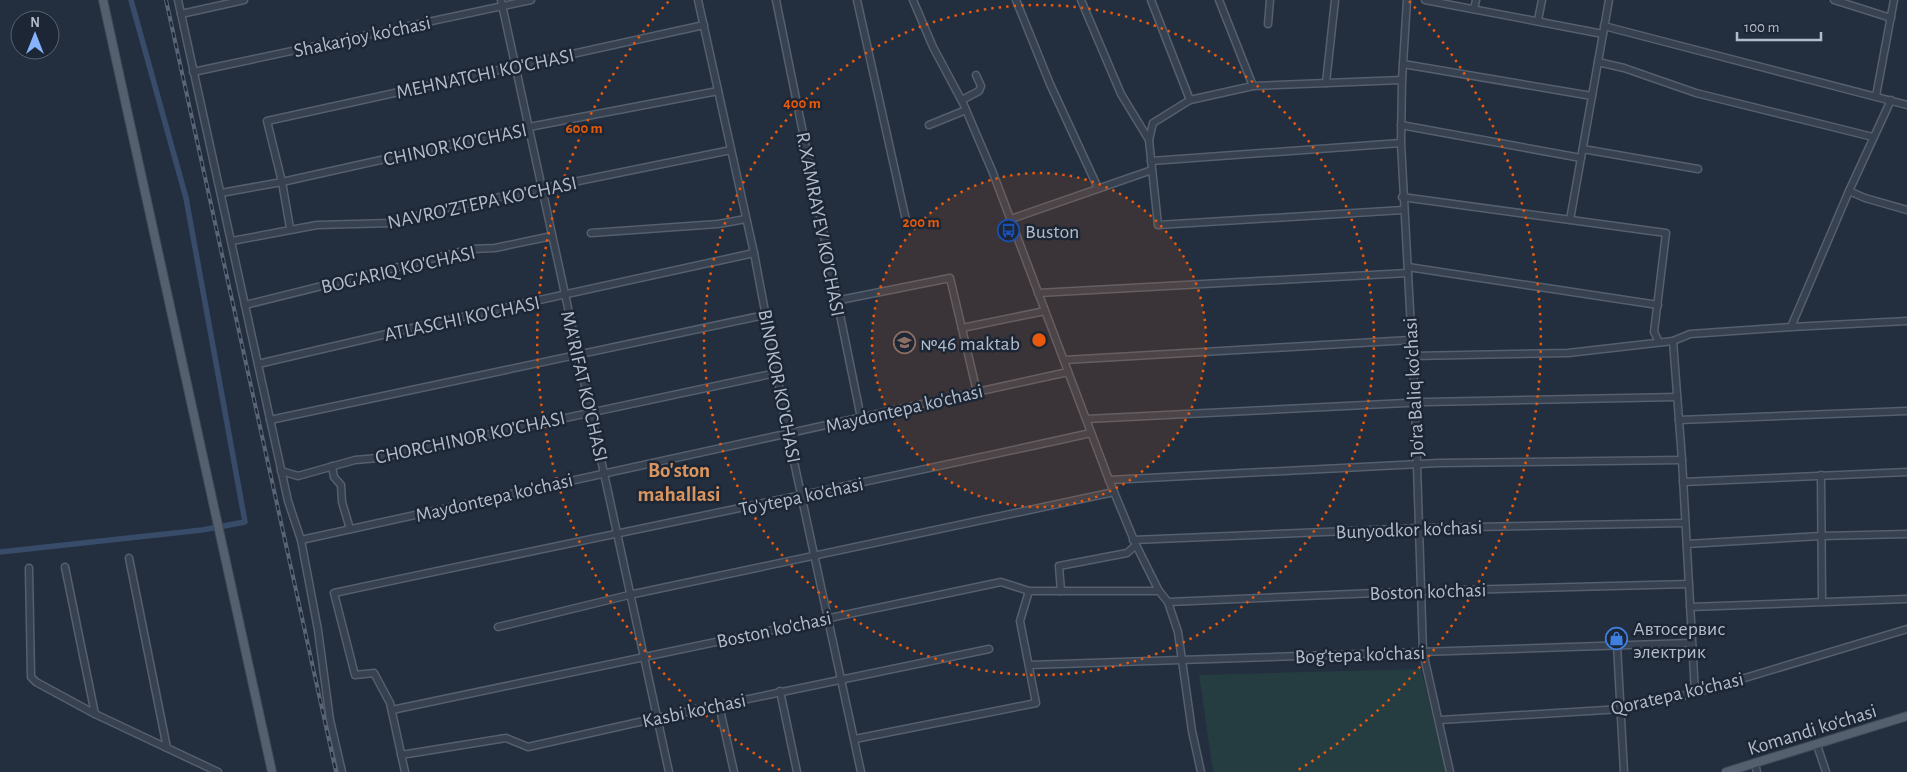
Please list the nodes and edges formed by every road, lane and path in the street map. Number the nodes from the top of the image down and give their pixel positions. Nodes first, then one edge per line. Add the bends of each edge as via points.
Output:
1 (103, 0) edge
2 (178, 0) edge
3 (244, 0) edge
4 (531, 0) edge
5 (698, 0) edge
6 (776, 0) edge
7 (857, 0) edge
8 (913, 0) edge
9 (1016, 0) edge
10 (1081, 0) edge
11 (1151, 0) edge
12 (1219, 0) edge
13 (1270, 0) edge
14 (1336, 0) edge
15 (1407, 0) edge
16 (1425, 0) edge
17 (1476, 0) edge
18 (1542, 0) edge
19 (1609, 0) edge
20 (1834, 0) edge
21 (1894, 0) edge
22 (502, 3) edge
23 (1474, 9) junction
24 (181, 14) junction
25 (1891, 18) junction
26 (1538, 20) junction
27 (1268, 24) dead end
28 (704, 25) junction
29 (1604, 26) junction
30 (1603, 34) junction
31 (1598, 62) junction
32 (1403, 64) junction
33 (515, 67) junction
34 (193, 72) junction
35 (976, 75) dead end
36 (1402, 80) junction
37 (1326, 83) junction
38 (1253, 86) junction
39 (718, 91) junction
40 (1592, 96) junction
41 (1876, 96) junction
42 (962, 100) junction
43 (1190, 100) junction
44 (1891, 100) junction
45 (1907, 105) edge
46 (966, 110) junction
47 (930, 125) dead end
48 (1402, 126) junction
49 (528, 127) junction
50 (1873, 138) junction
51 (1149, 140) junction
52 (1401, 143) junction
53 (1583, 149) junction
54 (731, 150) junction
55 (1581, 158) junction
56 (1151, 161) junction
57 (1698, 169) dead end
58 (1152, 170) junction
59 (282, 182) junction
60 (1098, 188) junction
61 (542, 189) junction
62 (1849, 191) junction
63 (221, 193) junction
64 (1402, 196) junction
65 (1403, 210) junction
66 (1907, 210) edge
67 (1010, 219) junction
68 (746, 220) junction
69 (906, 220) dead end
70 (1570, 220) junction
71 (290, 228) junction
72 (591, 233) dead end
73 (552, 236) junction
74 (232, 241) junction
75 (754, 253) junction
76 (1408, 270) junction
77 (1038, 293) junction
78 (564, 295) junction
79 (835, 301) junction
80 (245, 305) junction
81 (1658, 305) junction
82 (1045, 312) junction
83 (765, 314) junction
84 (1907, 321) edge
85 (1792, 327) junction
86 (962, 328) junction
87 (1411, 340) junction
88 (1672, 341) junction
89 (1659, 342) junction
90 (577, 355) junction
91 (1412, 356) junction
92 (1064, 360) junction
93 (258, 364) junction
94 (1068, 372) junction
95 (776, 373) junction
96 (977, 392) junction
97 (1678, 397) junction
98 (1415, 403) junction
99 (1907, 411) edge
100 (590, 412) junction
101 (861, 418) junction
102 (1086, 419) junction
103 (270, 420) junction
104 (1679, 420) junction
105 (1091, 433) junction
106 (788, 434) junction
107 (1682, 460) junction
108 (1417, 465) junction
109 (332, 466) junction
110 (281, 471) junction
111 (1907, 472) edge
112 (605, 473) junction
113 (1821, 475) junction
114 (1108, 480) junction
115 (1683, 482) junction
116 (1114, 492) junction
117 (802, 497) junction
118 (1685, 523) junction
119 (1420, 528) junction
120 (350, 529) junction
121 (617, 533) junction
122 (1907, 534) edge
123 (1821, 536) junction
124 (301, 540) junction
125 (1135, 543) junction
126 (1687, 544) junction
127 (815, 556) junction
128 (129, 558) dead end
129 (66, 567) dead end
130 (29, 568) dead end
131 (1689, 584) junction
132 (1029, 591) junction
133 (1061, 591) junction
134 (1159, 591) junction
135 (1422, 591) junction
136 (629, 595) junction
137 (1907, 599) edge
138 (1822, 600) junction
139 (1168, 602) junction
140 (1690, 607) junction
141 (828, 618) junction
142 (498, 627) dead end
143 (1907, 629) edge
144 (1691, 643) junction
145 (1617, 645) junction
146 (989, 649) dead end
147 (1423, 652) junction
148 (643, 658) junction
149 (1181, 659) junction
150 (1029, 665) junction
151 (841, 679) junction
152 (780, 691) junction
153 (1695, 693) junction
154 (719, 705) junction
155 (1622, 708) junction
156 (392, 710) junction
157 (95, 714) junction
158 (1907, 716) edge
159 (657, 718) junction
160 (1440, 720) junction
161 (855, 739) junction
162 (1817, 745) junction
163 (167, 748) junction
164 (401, 755) junction
165 (1755, 764) junction
166 (273, 770) edge
167 (218, 772) edge
168 (342, 772) edge
169 (405, 772) edge
170 (669, 772) edge
171 (734, 772) edge
172 (797, 772) edge
173 (861, 772) edge
174 (1201, 772) edge
175 (1450, 772) edge
176 (1624, 772) edge
177 (1726, 772) edge
178 (1757, 772) edge
179 (1826, 772) edge

1 - 166 main road
2 - 24 street
3 - 24 street
4 - 22 street, Shakarjoy ko'chasi
5 - 28 street, BINOKOR KO'CHASI
6 - 79 street, R.XAMRAYEV KO'CHASI
7 - 69 street
8 - 42 street via 933,47
9 - 60 street
10 - 51 street via 1121,94
11 - 43 street
12 - 38 street
13 - 27 street
14 - 37 street
15 - 32 street, Jo'ra Baliq ko'chasi
16 - 23 street
17 - 23 street
18 - 26 street
19 - 29 street
20 - 25 street
21 - 25 street
22 - 33 street, MA'RIFAT KO'CHASI
22 - 34 street, Shakarjoy ko'chasi
23 - 26 street
24 - 34 street
25 - 41 street
26 - 30 street
28 - 33 street, MEHNATCHI KO'CHASI
28 - 39 street, BINOKOR KO'CHASI
29 - 30 street
29 - 41 street
30 - 31 street
31 - 40 street
31 - 50 street via 1696,93
32 - 36 street, Jo'ra Baliq ko'chasi
32 - 40 street
33 - 49 street, MA'RIFAT KO'CHASI
33 - 59 street, MEHNATCHI KO'CHASI via 267,121
34 - 63 street
35 - 42 street via 981,86 979,91
36 - 37 street
36 - 48 street, Jo'ra Baliq ko'chasi
37 - 38 street
38 - 43 street
39 - 49 street, CHINOR KO'CHASI
39 - 54 street, BINOKOR KO'CHASI
40 - 53 street
41 - 44 street
42 - 46 street
43 - 51 street via 1153,124
44 - 45 street
44 - 50 street
46 - 47 street
46 - 67 street
48 - 52 street, Jo'ra Baliq ko'chasi
48 - 55 street
49 - 59 street, CHINOR KO'CHASI
49 - 61 street, MA'RIFAT KO'CHASI
50 - 62 street
51 - 56 street
52 - 56 street
52 - 64 street, Jo'ra Baliq ko'chasi
53 - 55 street
53 - 57 street
54 - 61 street, NAVRO'ZTEPA KO'CHASI
54 - 68 street, BINOKOR KO'CHASI
55 - 70 street
56 - 58 street
58 - 60 street
58 - 65 street via 1158,225
59 - 63 street, CHINOR KO'CHASI
59 - 71 street
60 - 67 street
61 - 71 street, NAVRO'ZTEPA KO'CHASI via 446,208 392,223 332,223
61 - 73 street, MA'RIFAT KO'CHASI
62 - 66 street
62 - 85 street
63 - 74 street
64 - 65 street, Jo'ra Baliq ko'chasi
64 - 70 street
65 - 76 street, Jo'ra Baliq ko'chasi
67 - 77 street
68 - 72 street
68 - 75 street, BINOKOR KO'CHASI
70 - 81 street via 1666,233
71 - 74 street, NAVRO'ZTEPA KO'CHASI
73 - 78 street, MA'RIFAT KO'CHASI
73 - 80 street, BOG'ARIQ KO'CHASI via 471,250
74 - 80 street
75 - 78 street, ATLASCHI KO'CHASI
75 - 83 street, BINOKOR KO'CHASI
76 - 77 street
76 - 81 street
76 - 87 street, Jo'ra Baliq ko'chasi
77 - 82 street
78 - 90 street, MA'RIFAT KO'CHASI
78 - 93 street, ATLASCHI KO'CHASI
79 - 86 street via 950,278
79 - 101 street, R.XAMRAYEV KO'CHASI
80 - 93 street
81 - 89 street via 1654,332
82 - 86 street
82 - 92 street
83 - 90 street
83 - 95 street, BINOKOR KO'CHASI
84 - 85 street
85 - 88 street via 1690,334
86 - 96 street
87 - 91 street, Jo'ra Baliq ko'chasi
87 - 92 street
88 - 89 street
88 - 97 street
89 - 91 street via 1568,353
90 - 100 street, MA'RIFAT KO'CHASI
90 - 103 street
91 - 98 street, Jo'ra Baliq ko'chasi
92 - 94 street
93 - 103 street
94 - 96 street, Maydontepa ko'chasi
94 - 102 street
95 - 100 street, CHORCHINOR KO'CHASI
95 - 106 street, BINOKOR KO'CHASI
96 - 101 street, Maydontepa ko'chasi
97 - 98 street
97 - 104 street
98 - 102 street
98 - 108 street, Jo'ra Baliq ko'chasi
99 - 104 street
100 - 109 street, CHORCHINOR KO'CHASI
100 - 112 street, MA'RIFAT KO'CHASI
101 - 106 street, Maydontepa ko'chasi
102 - 105 street
103 - 110 street
104 - 107 street
105 - 114 street
105 - 117 street, To'ytepa ko'chasi
106 - 112 street, Maydontepa ko'chasi
106 - 117 street, BINOKOR KO'CHASI
107 - 108 street
107 - 115 street
108 - 114 street
108 - 119 street, Jo'ra Baliq ko'chasi
109 - 110 street, CHORCHINOR KO'CHASI via 298,476
109 - 120 street via 334,477 341,485
110 - 124 street
111 - 113 street
112 - 120 street, Maydontepa ko'chasi
112 - 121 street, MA'RIFAT KO'CHASI
113 - 115 street
113 - 123 street
114 - 116 street
115 - 118 street
116 - 125 street
116 - 127 street
117 - 121 street, To'ytepa ko'chasi
117 - 127 street, BINOKOR KO'CHASI
118 - 119 street, Bunyodkor ko'chasi
118 - 126 street
119 - 125 street, Bunyodkor ko'chasi
119 - 135 street, Jo'ra Baliq ko'chasi
120 - 124 street, Maydontepa ko'chasi
121 - 136 street, MA'RIFAT KO'CHASI
121 - 156 street, To'ytepa ko'chasi via 334,593 355,675 374,674
122 - 123 street
123 - 126 street
123 - 138 street
124 - 168 street via 330,720
125 - 133 street via 1127,553 1059,566
125 - 134 street
126 - 131 street
127 - 136 street
127 - 141 street, BINOKOR KO'CHASI
128 - 163 street
129 - 157 street
130 - 157 street via 31,676 36,682
131 - 135 street, Boston ko'chasi
131 - 140 street
132 - 133 street, Boston ko'chasi
132 - 141 street, Boston ko'chasi via 1001,582
132 - 150 street via 1020,621
133 - 134 street, Boston ko'chasi
134 - 139 street
135 - 139 street, Boston ko'chasi
135 - 147 street, Jo'ra Baliq ko'chasi
136 - 142 street
136 - 148 street, MA'RIFAT KO'CHASI
137 - 138 street
138 - 140 street
139 - 149 street via 1178,632
140 - 144 street
141 - 148 street, Boston ko'chasi
141 - 151 street, BINOKOR KO'CHASI
143 - 153 street, Qoratepa ko'chasi
144 - 145 street, Bog'tepa ko'chasi
144 - 153 street
145 - 147 street, Bog'tepa ko'chasi
145 - 155 street
146 - 151 street, Kasbi ko'chasi
147 - 149 street, Bog'tepa ko'chasi
147 - 160 street, Jo'ra Baliq ko'chasi
148 - 156 street, Boston ko'chasi
148 - 159 street, MA'RIFAT KO'CHASI
149 - 150 street, Bog'tepa ko'chasi
149 - 174 street
150 - 161 street via 1036,703
151 - 152 street, Kasbi ko'chasi
151 - 161 street, BINOKOR KO'CHASI
152 - 154 street, Kasbi ko'chasi
152 - 172 street
153 - 155 street, Qoratepa ko'chasi
154 - 159 street, Kasbi ko'chasi
154 - 171 street
155 - 160 street, Qoratepa ko'chasi
155 - 176 street
156 - 164 street
157 - 163 street
158 - 162 main road, Komandi ko‘chasi
159 - 164 street, Kasbi ko'chasi via 528,747 506,738
159 - 170 street, MA'RIFAT KO'CHASI
160 - 175 street, Jo'ra Baliq ko'chasi
161 - 173 street, BINOKOR KO'CHASI
162 - 165 main road, Komandi ko‘chasi
162 - 179 street
163 - 167 street
164 - 169 street
165 - 177 main road, Komandi ko‘chasi
165 - 178 street

